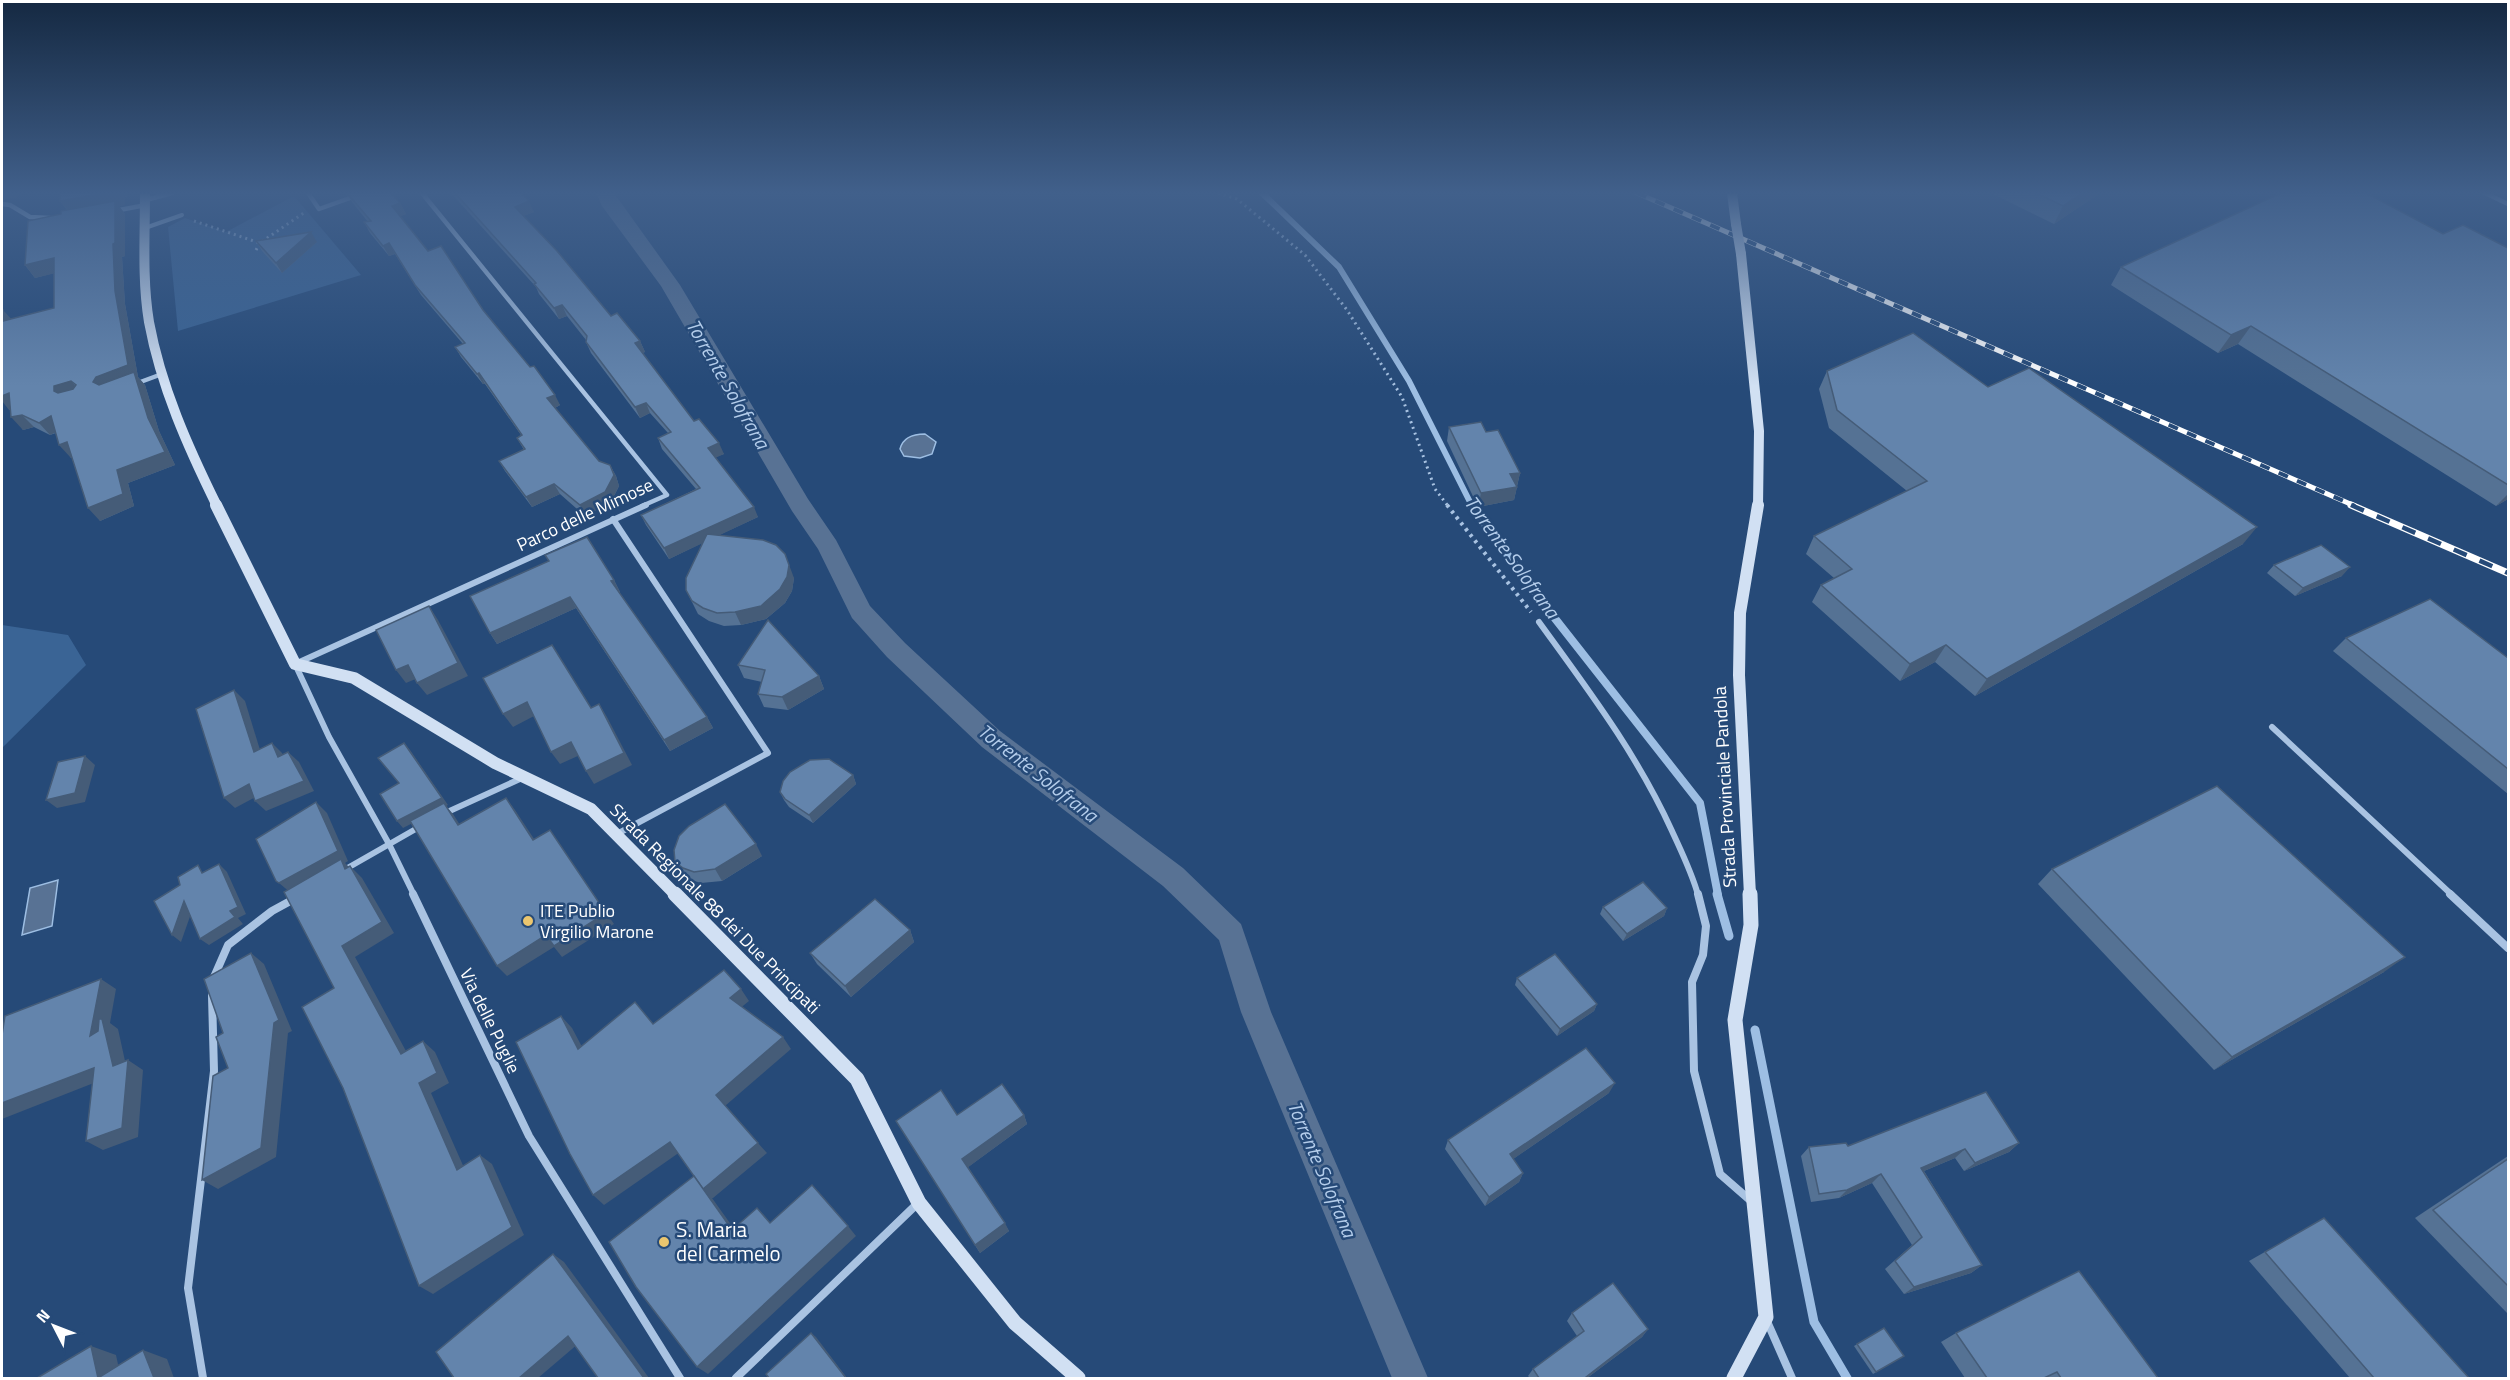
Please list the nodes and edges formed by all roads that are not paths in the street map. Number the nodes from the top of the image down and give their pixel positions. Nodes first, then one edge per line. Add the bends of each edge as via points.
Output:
1 (145, 257) edge
2 (474, 257) edge
3 (1741, 257) edge
4 (163, 373) junction
5 (130, 386) edge
6 (613, 519) junction
7 (1539, 622) road end
8 (295, 664) junction
9 (2272, 727) dead end
10 (522, 778) junction
11 (438, 816) edge
12 (428, 822) edge
13 (616, 834) junction
14 (389, 844) junction
15 (340, 872) edge
16 (301, 894) edge
17 (2508, 948) edge
18 (919, 1203) junction
19 (1754, 1203) junction
20 (1766, 1317) junction
21 (203, 1378) edge
22 (680, 1378) edge
23 (736, 1378) edge
24 (1078, 1378) edge
25 (1734, 1378) edge
26 (1792, 1378) edge

1 - 4 main road via 149,322
2 - 6 street, Parco delle Mimose via 667,495
3 - 19 main road, Strada Provinciale Pandola, bridge via 1759,431 1759,500 1740,614 1739,675 1752,925 1735,1020
4 - 5 street
4 - 8 main road via 183,437
6 - 8 street, Parco delle Mimose
6 - 13 street via 768,753
7 - 19 street via 1617,729 1657,798 1693,876 1706,926 1703,955 1692,982 1694,1071 1720,1174
8 - 10 main road, Strada Regionale 88 dei Due Principati via 354,678
8 - 14 street, Via delle Puglie via 329,737
9 - 17 street
10 - 11 street
10 - 13 main road, Strada Regionale 88 dei Due Principati via 591,808
12 - 14 street
13 - 18 main road, Strada Regionale 88 dei Due Principati via 857,1079
14 - 15 street
14 - 22 street, Via delle Puglie via 529,1136
16 - 21 street via 228,945 212,981 214,1071 188,1288
18 - 23 street
18 - 24 main road, Strada Regionale 88 dei Due Principati via 1015,1323
19 - 20 main road, Strada Provinciale Pandola
20 - 25 main road
20 - 26 street

